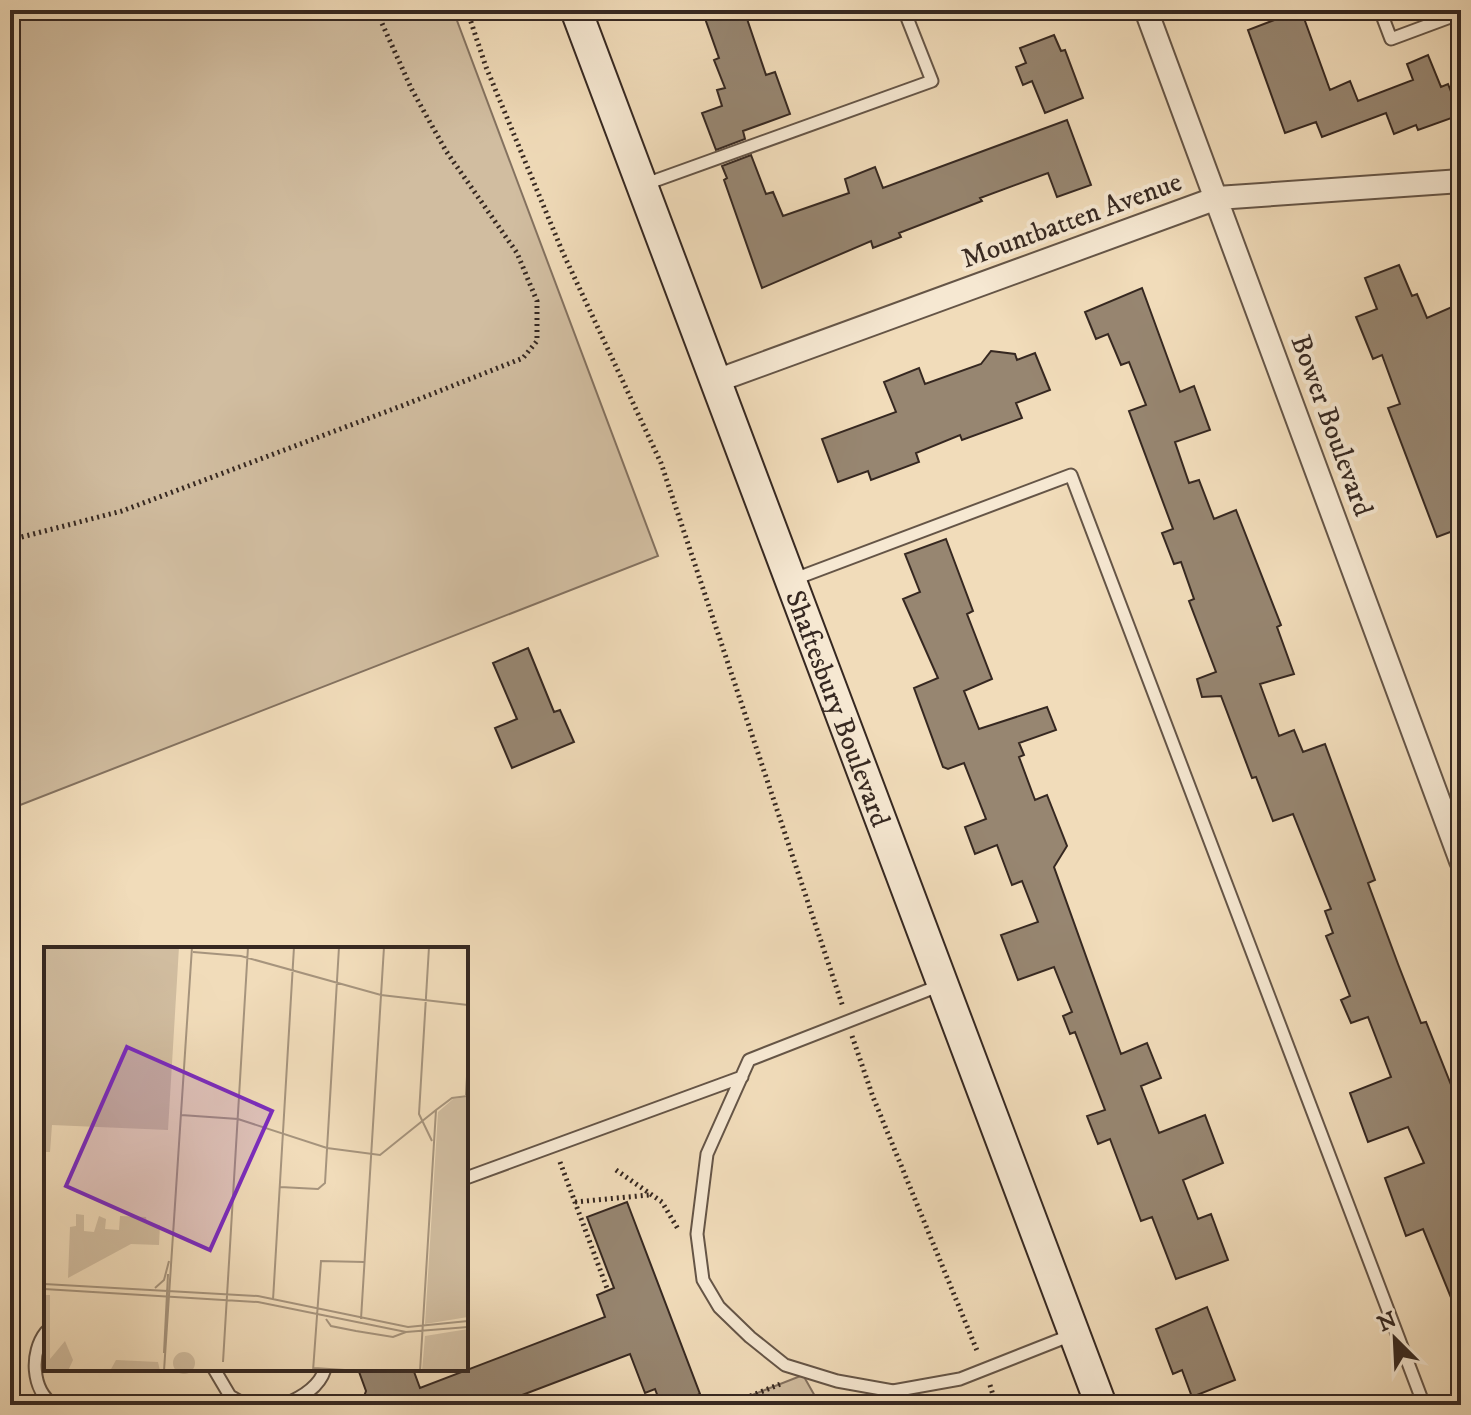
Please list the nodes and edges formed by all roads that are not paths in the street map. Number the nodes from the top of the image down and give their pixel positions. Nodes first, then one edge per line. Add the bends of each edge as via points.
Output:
1 (576, 10) edge
2 (904, 10) edge
3 (1146, 10) edge
4 (1380, 10) edge
5 (1461, 13) edge
6 (1461, 181) edge
7 (642, 185) junction
8 (1217, 198) junction
9 (716, 381) junction
10 (791, 580) junction
11 (1461, 861) edge
12 (942, 985) junction
13 (742, 1077) junction
14 (468, 1177) edge
15 (1075, 1334) junction
16 (44, 1337) edge
17 (215, 1371) edge
18 (324, 1371) edge
19 (37, 1380) junction
20 (41, 1405) edge
21 (54, 1405) edge
22 (246, 1405) edge
23 (283, 1405) edge
24 (1101, 1405) edge
25 (1424, 1405) edge

1 - 7 street, Shaftesbury Boulevard
2 - 7 lane via 932,81
3 - 8 street, Bower Boulevard
4 - 5 lane via 1391,39
6 - 8 street, Mountbatten Avenue
7 - 9 street, Shaftesbury Boulevard
8 - 9 street, Mountbatten Avenue
8 - 11 street, Bower Boulevard
9 - 10 street, Shaftesbury Boulevard
10 - 12 street, Shaftesbury Boulevard
10 - 25 lane via 1071,475
12 - 13 lane via 749,1060
12 - 15 street, Shaftesbury Boulevard
13 - 14 lane
13 - 15 lane via 707,1154 699,1206 699,1266 719,1307 785,1365 893,1391 960,1379
15 - 24 street, Shaftesbury Boulevard
16 - 19 lane via 35,1359
17 - 22 lane via 230,1396
18 - 23 lane via 311,1390
19 - 20 lane
19 - 21 lane

